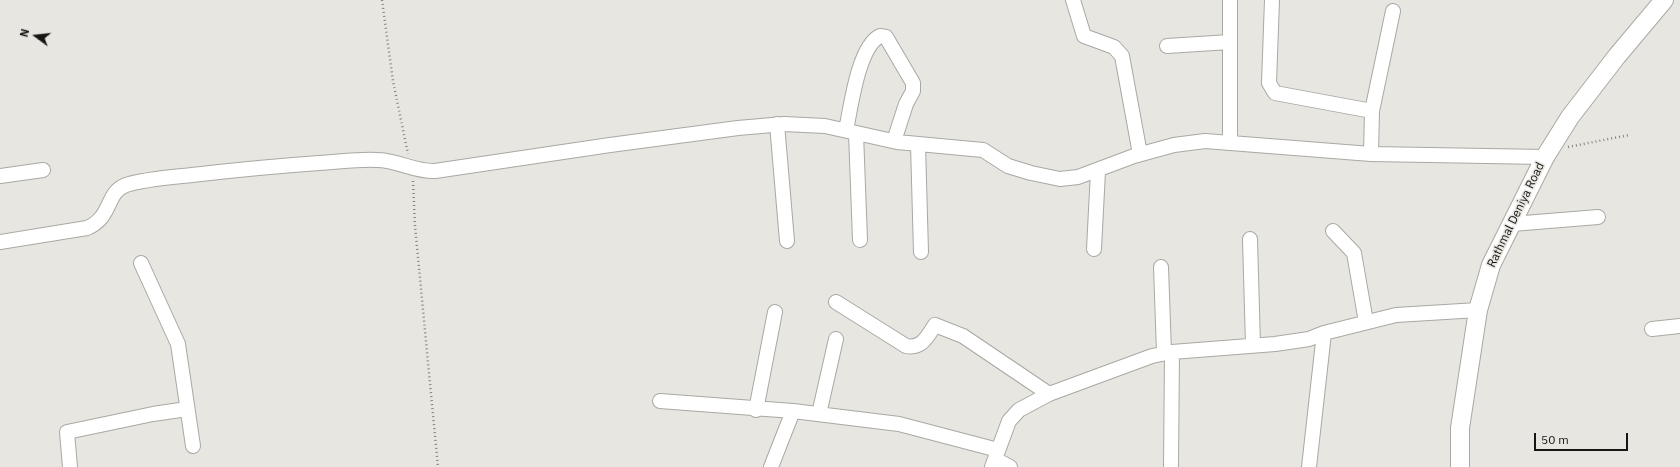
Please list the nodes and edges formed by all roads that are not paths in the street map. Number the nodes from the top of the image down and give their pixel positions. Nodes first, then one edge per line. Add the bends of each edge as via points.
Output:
1 (1073, 0) edge
2 (1230, 0) edge
3 (1272, 0) edge
4 (1664, 0) edge
5 (1393, 11) dead end
6 (1230, 42) junction
7 (1167, 46) dead end
8 (1372, 111) junction
9 (777, 124) junction
10 (851, 132) junction
11 (894, 141) junction
12 (1230, 143) junction
13 (918, 145) junction
14 (1547, 153) junction
15 (1140, 154) junction
16 (1371, 154) junction
17 (43, 170) dead end
18 (1098, 171) junction
19 (0, 176) edge
20 (1598, 217) dead end
21 (1512, 224) junction
22 (1333, 231) dead end
23 (1250, 238) dead end
24 (860, 240) dead end
25 (787, 241) dead end
26 (0, 242) edge
27 (1094, 249) dead end
28 (921, 252) dead end
29 (141, 263) dead end
30 (1161, 266) dead end
31 (836, 302) dead end
32 (1478, 310) junction
33 (775, 312) dead end
34 (1366, 322) junction
35 (1680, 326) edge
36 (1652, 329) dead end
37 (1324, 333) junction
38 (836, 339) dead end
39 (1253, 345) junction
40 (1168, 352) junction
41 (1049, 394) junction
42 (660, 401) dead end
43 (187, 409) junction
44 (756, 410) junction
45 (793, 411) junction
46 (819, 414) junction
47 (193, 446) dead end
48 (995, 459) edge
49 (70, 467) edge
50 (771, 467) edge
51 (1010, 467) edge
52 (1171, 467) edge
53 (1309, 467) edge
54 (1460, 467) edge

1 - 15 street via 1084,36 1114,47 1122,56
2 - 6 street
3 - 8 street via 1269,83 1275,94
4 - 14 street, Rathmal Deniya Road via 1570,117
5 - 8 street
6 - 7 street
6 - 12 street
8 - 16 street
9 - 10 street via 817,125
9 - 25 street
9 - 26 street via 436,171 411,168 387,160 375,160 242,169 127,185 118,190 103,218 94,225
10 - 11 street
10 - 11 street via 859,69 875,38 886,37 913,83 913,90
10 - 24 street
11 - 13 street
12 - 15 street via 1185,143
12 - 16 street
13 - 18 street via 983,150 1008,166 1060,179
13 - 28 street
14 - 16 street
14 - 21 street, Rathmal Deniya Road
15 - 18 street
17 - 19 street
18 - 27 street
20 - 21 street
21 - 32 street, Rathmal Deniya Road via 1491,265
22 - 34 street via 1354,253
23 - 39 street
29 - 43 street via 178,344
30 - 40 street
31 - 41 street via 906,346 914,348 922,344 935,325 963,336
32 - 34 street via 1396,315
32 - 54 street, Rathmal Deniya Road via 1460,428
33 - 44 street
34 - 37 street
35 - 36 street
37 - 39 street via 1309,339
37 - 53 street
38 - 46 street
39 - 40 street
40 - 41 street
40 - 52 street
41 - 48 street via 1018,410 1010,421
42 - 44 street
43 - 47 street
43 - 49 street via 67,432
44 - 45 street
45 - 46 street
45 - 50 street
46 - 48 street via 900,424
48 - 51 street

